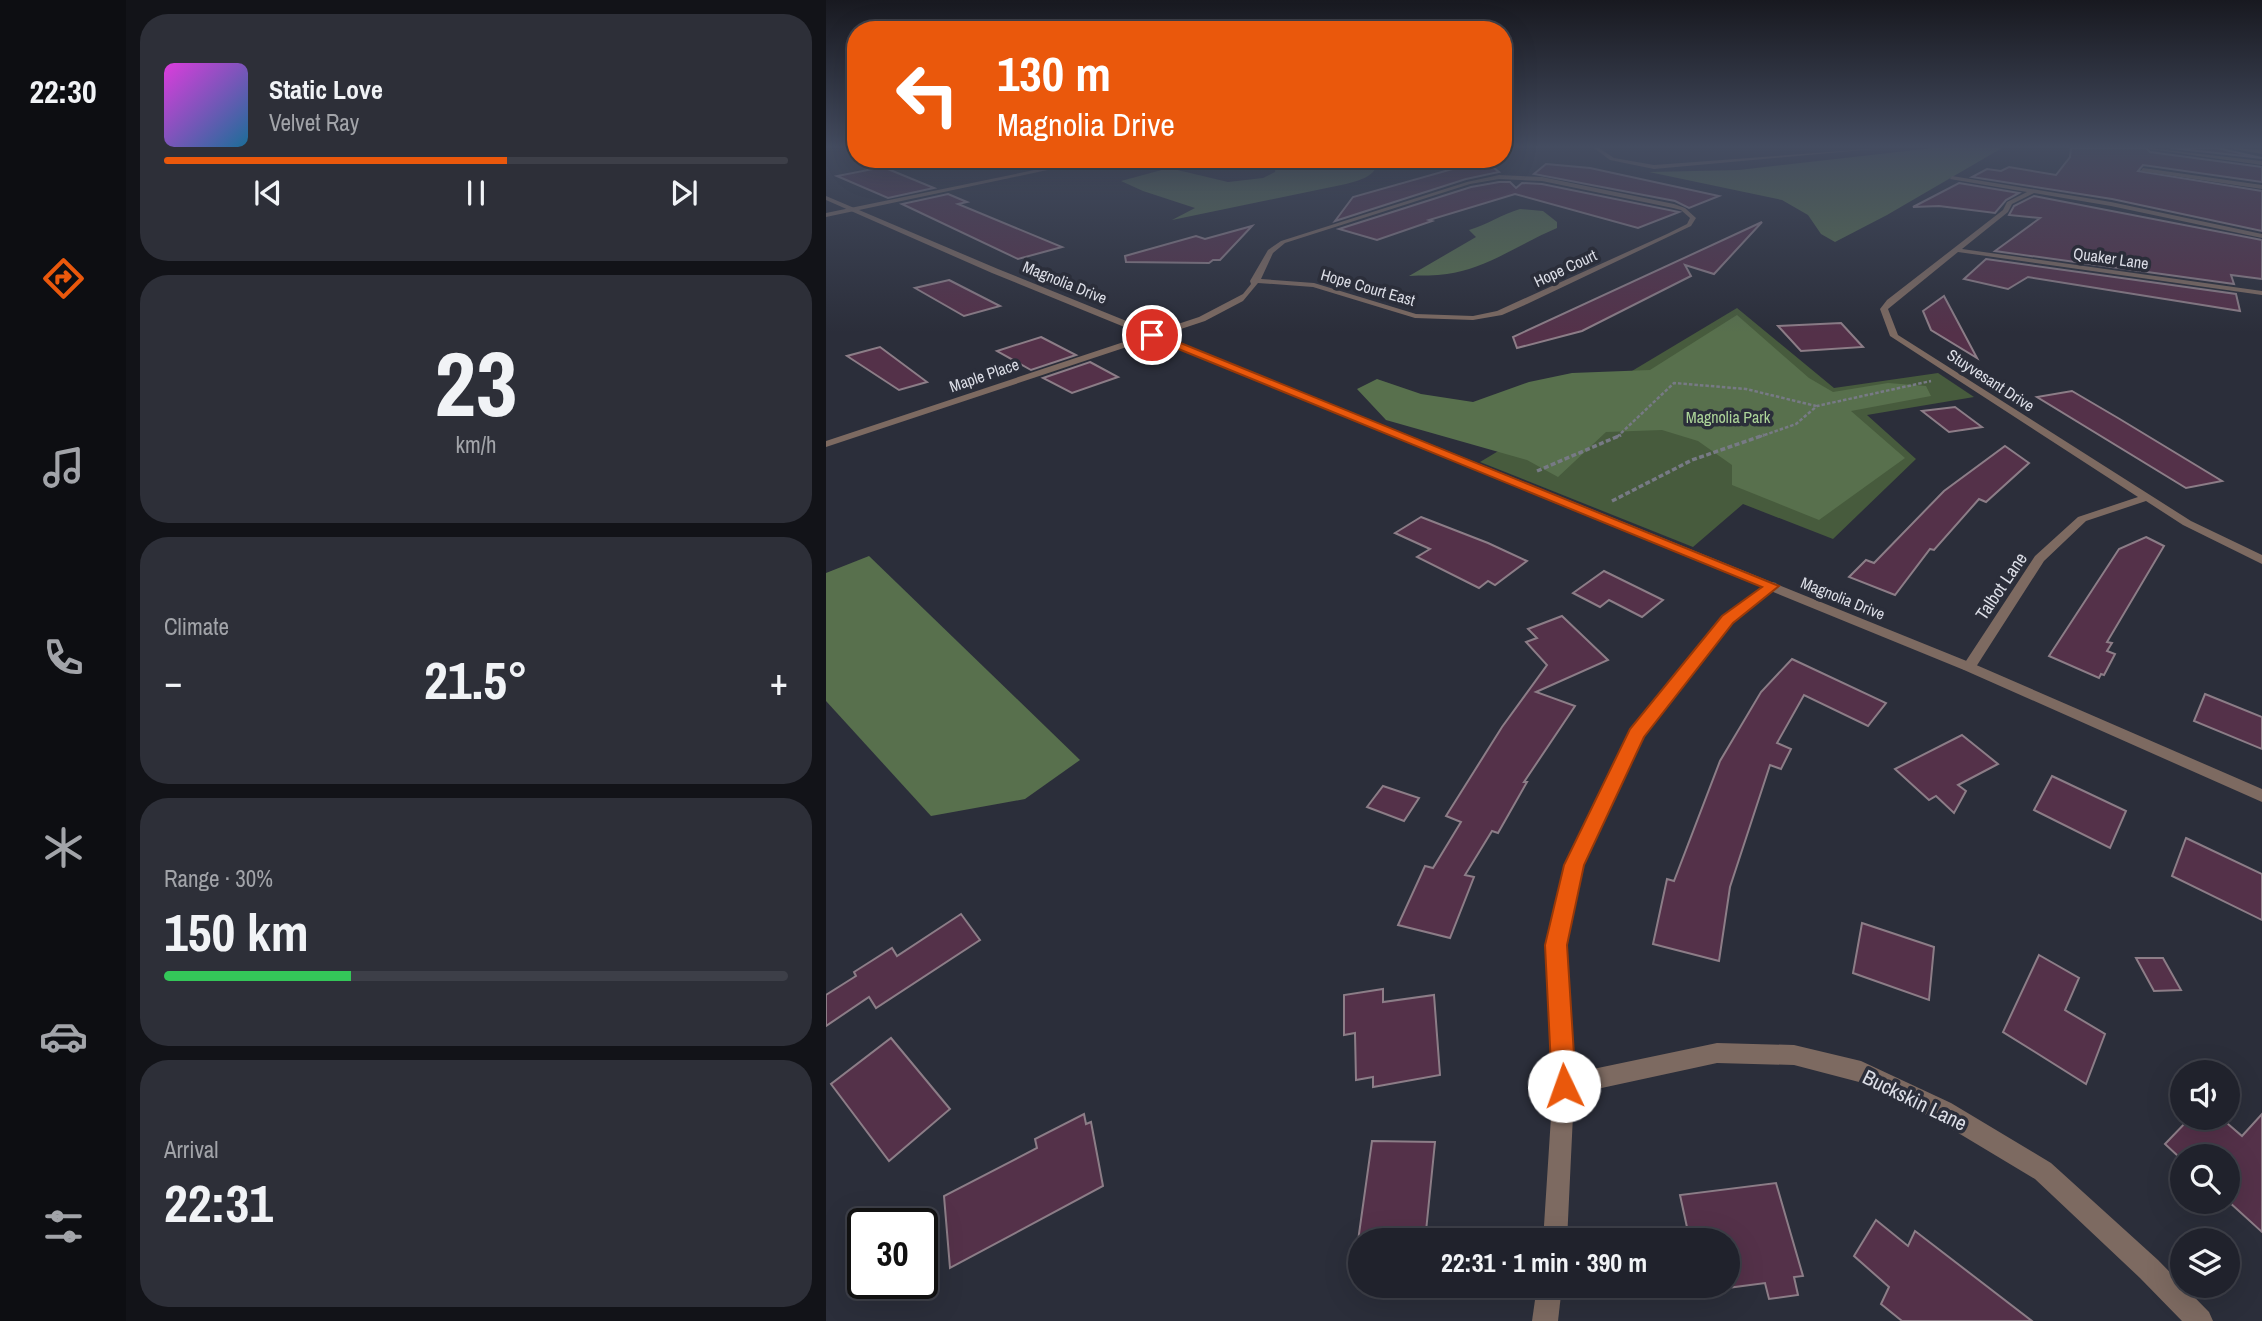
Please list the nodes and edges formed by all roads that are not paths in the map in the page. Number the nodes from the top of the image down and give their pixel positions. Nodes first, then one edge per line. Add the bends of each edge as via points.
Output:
1 (854, 210) joint
2 (1387, 210) edge
3 (1684, 210) edge
4 (2007, 210) edge
5 (2137, 210) edge
6 (826, 215) edge
7 (2262, 236) edge
8 (1957, 250) junction
9 (1254, 281) junction
10 (2262, 293) edge
11 (1473, 318) joint
12 (1152, 335) junction
13 (826, 444) edge
14 (2145, 498) junction
15 (2262, 560) edge
16 (1772, 586) junction
17 (1969, 667) junction
18 (2262, 796) edge
19 (1564, 1086) junction
20 (1556, 1228) edge
21 (1548, 1298) edge
22 (1545, 1321) edge
23 (2200, 1321) edge

1 - 6 street
1 - 12 street, Magnolia Drive
2 - 9 street, Hope Court via 1283,242 1269,251
3 - 11 street, Hope Court via 1693,218 1689,225 1499,313
4 - 8 street, Stuyvesant Drive
5 - 7 street
8 - 10 street, Quaker Lane
8 - 14 street, Stuyvesant Drive via 1884,309 1894,337
9 - 11 street, Hope Court East via 1314,285 1415,316
9 - 12 street, Hope Court via 1250,291 1225,308
12 - 13 street, Maple Place
12 - 16 street, Magnolia Drive
14 - 15 street, Stuyvesant Drive
14 - 17 street, Talbot Lane via 2082,519 2039,559
16 - 17 street, Magnolia Drive
16 - 19 street via 1727,620 1636,734 1574,865 1556,945
17 - 18 street, Magnolia Drive
19 - 20 street
19 - 23 street, Buckskin Lane via 1717,1052 1794,1055 1861,1072 1943,1111 2043,1171
21 - 22 street

